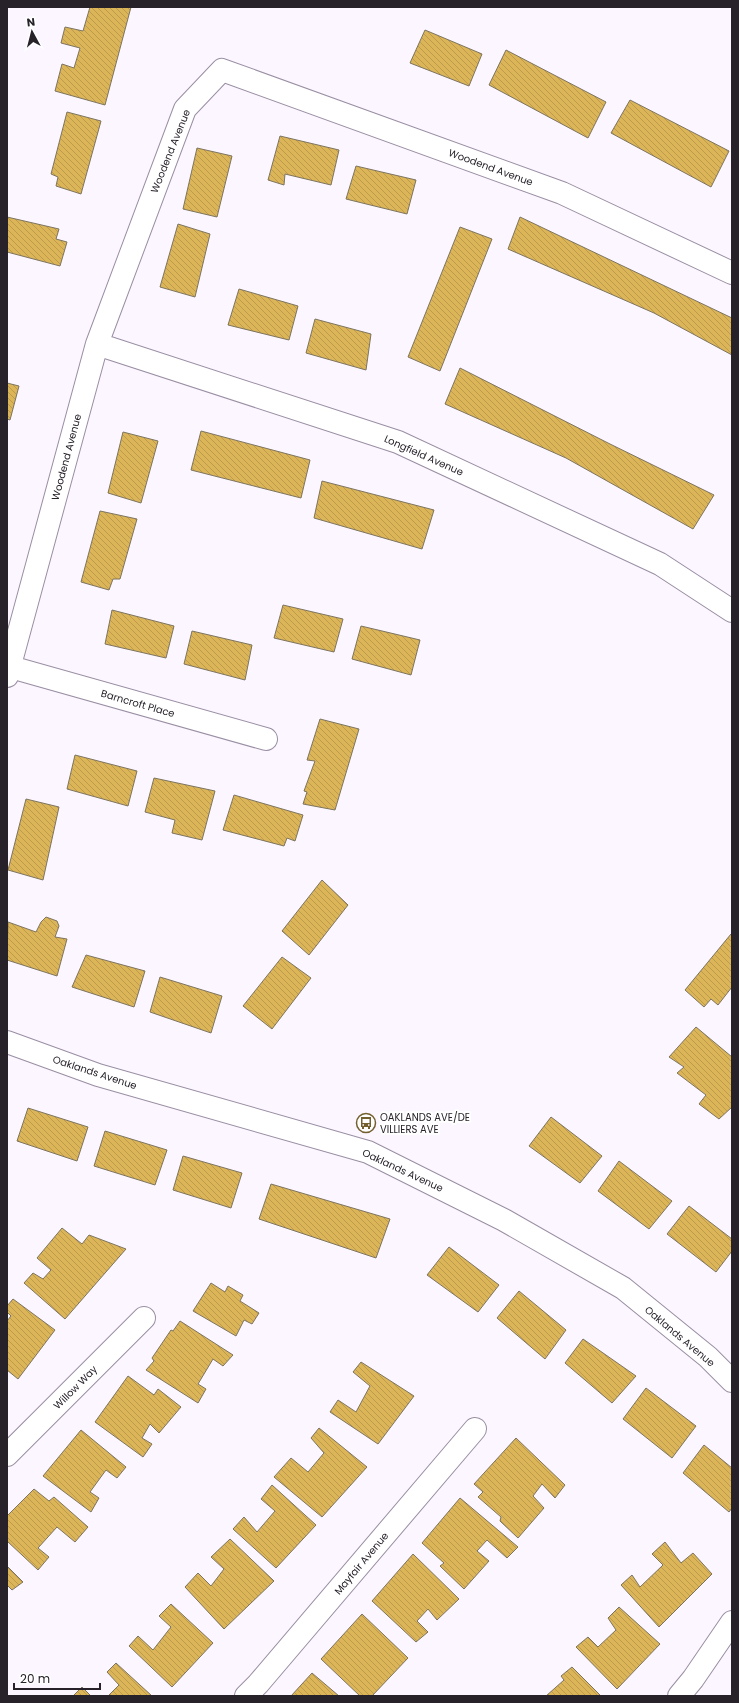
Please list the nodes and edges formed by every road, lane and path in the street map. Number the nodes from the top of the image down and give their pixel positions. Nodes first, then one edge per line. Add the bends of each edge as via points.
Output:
1 (732, 274) edge
2 (97, 344) junction
3 (732, 611) edge
4 (8, 670) edge
5 (266, 738) dead end
6 (7, 1042) edge
7 (144, 1318) dead end
8 (732, 1381) edge
9 (475, 1429) dead end
10 (7, 1455) edge
11 (732, 1622) edge
12 (246, 1696) edge
13 (679, 1696) edge

1 - 2 street, Woodend Avenue via 562,193 222,70 185,109
2 - 3 street, Longfield Avenue via 398,442 660,564
2 - 4 street, Woodend Avenue
4 - 5 street, Barncroft Place
6 - 8 street, Oaklands Avenue via 98,1075 368,1152 504,1220 623,1288 708,1357
7 - 10 street, Willow Way
9 - 12 street, Mayfair Avenue
11 - 13 street

